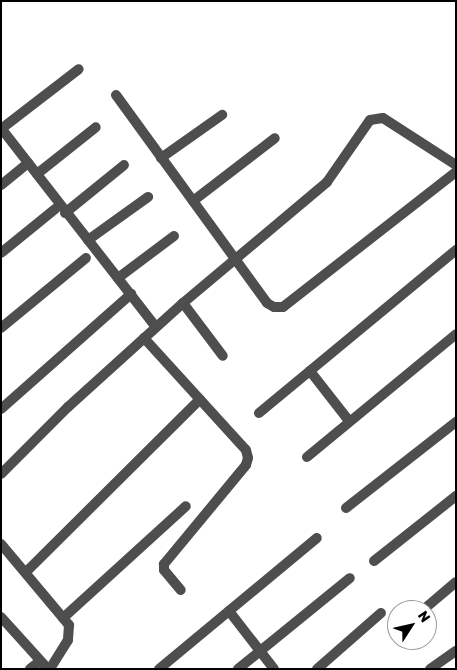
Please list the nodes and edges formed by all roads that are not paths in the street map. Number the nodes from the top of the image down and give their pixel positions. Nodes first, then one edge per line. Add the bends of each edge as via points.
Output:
1 (79, 69) dead end
2 (116, 95) dead end
3 (222, 115) dead end
4 (1, 128) edge
5 (96, 128) dead end
6 (275, 138) dead end
7 (161, 158) junction
8 (28, 163) junction
9 (124, 165) dead end
10 (456, 165) edge
11 (456, 172) edge
12 (36, 174) junction
13 (1, 185) edge
14 (148, 197) dead end
15 (193, 201) junction
16 (60, 211) junction
17 (174, 236) dead end
18 (88, 240) junction
19 (456, 250) edge
20 (1, 252) edge
21 (86, 258) dead end
22 (234, 258) junction
23 (118, 278) junction
24 (130, 294) junction
25 (183, 303) junction
26 (156, 327) junction
27 (1, 328) edge
28 (456, 334) edge
29 (144, 338) junction
30 (223, 356) dead end
31 (310, 371) junction
32 (200, 399) junction
33 (1, 409) edge
34 (259, 413) dead end
35 (350, 422) junction
36 (456, 422) edge
37 (306, 457) dead end
38 (1, 474) edge
39 (456, 496) edge
40 (186, 506) dead end
41 (346, 508) dead end
42 (317, 538) dead end
43 (1, 544) edge
44 (374, 561) dead end
45 (26, 572) junction
46 (350, 578) dead end
47 (456, 582) edge
48 (180, 590) dead end
49 (434, 600) edge
50 (229, 611) junction
51 (381, 613) dead end
52 (62, 618) junction
53 (2, 621) edge
54 (456, 650) edge
55 (260, 651) junction
56 (46, 666) edge
57 (30, 669) edge
58 (159, 669) edge
59 (238, 669) edge
60 (274, 669) edge
61 (317, 669) edge
62 (430, 669) edge

1 - 4 street
2 - 7 street
3 - 7 street
4 - 8 street
5 - 12 street
6 - 15 street
7 - 15 street
8 - 12 street
8 - 13 street
9 - 16 street
10 - 22 street via 383,118 370,120 327,182
11 - 22 street via 283,307 267,303
12 - 16 street
14 - 18 street
15 - 22 street
16 - 18 street
16 - 20 street
17 - 23 street
18 - 23 street
19 - 31 street
21 - 27 street
22 - 25 street
23 - 24 street
24 - 26 street
24 - 33 street
25 - 26 street
25 - 30 street
26 - 29 street
28 - 35 street
29 - 32 street
29 - 38 street
31 - 34 street
31 - 35 street
32 - 45 street
32 - 48 street via 246,450 248,458 246,465 164,564 164,570
35 - 37 street
36 - 41 street
39 - 44 street
40 - 52 street
42 - 50 street
43 - 45 street
45 - 52 street
46 - 55 street
47 - 49 street
50 - 55 street
50 - 58 street
51 - 61 street
52 - 56 street via 68,625 68,640
53 - 56 street
54 - 62 street
55 - 59 street
55 - 60 street
56 - 57 street

